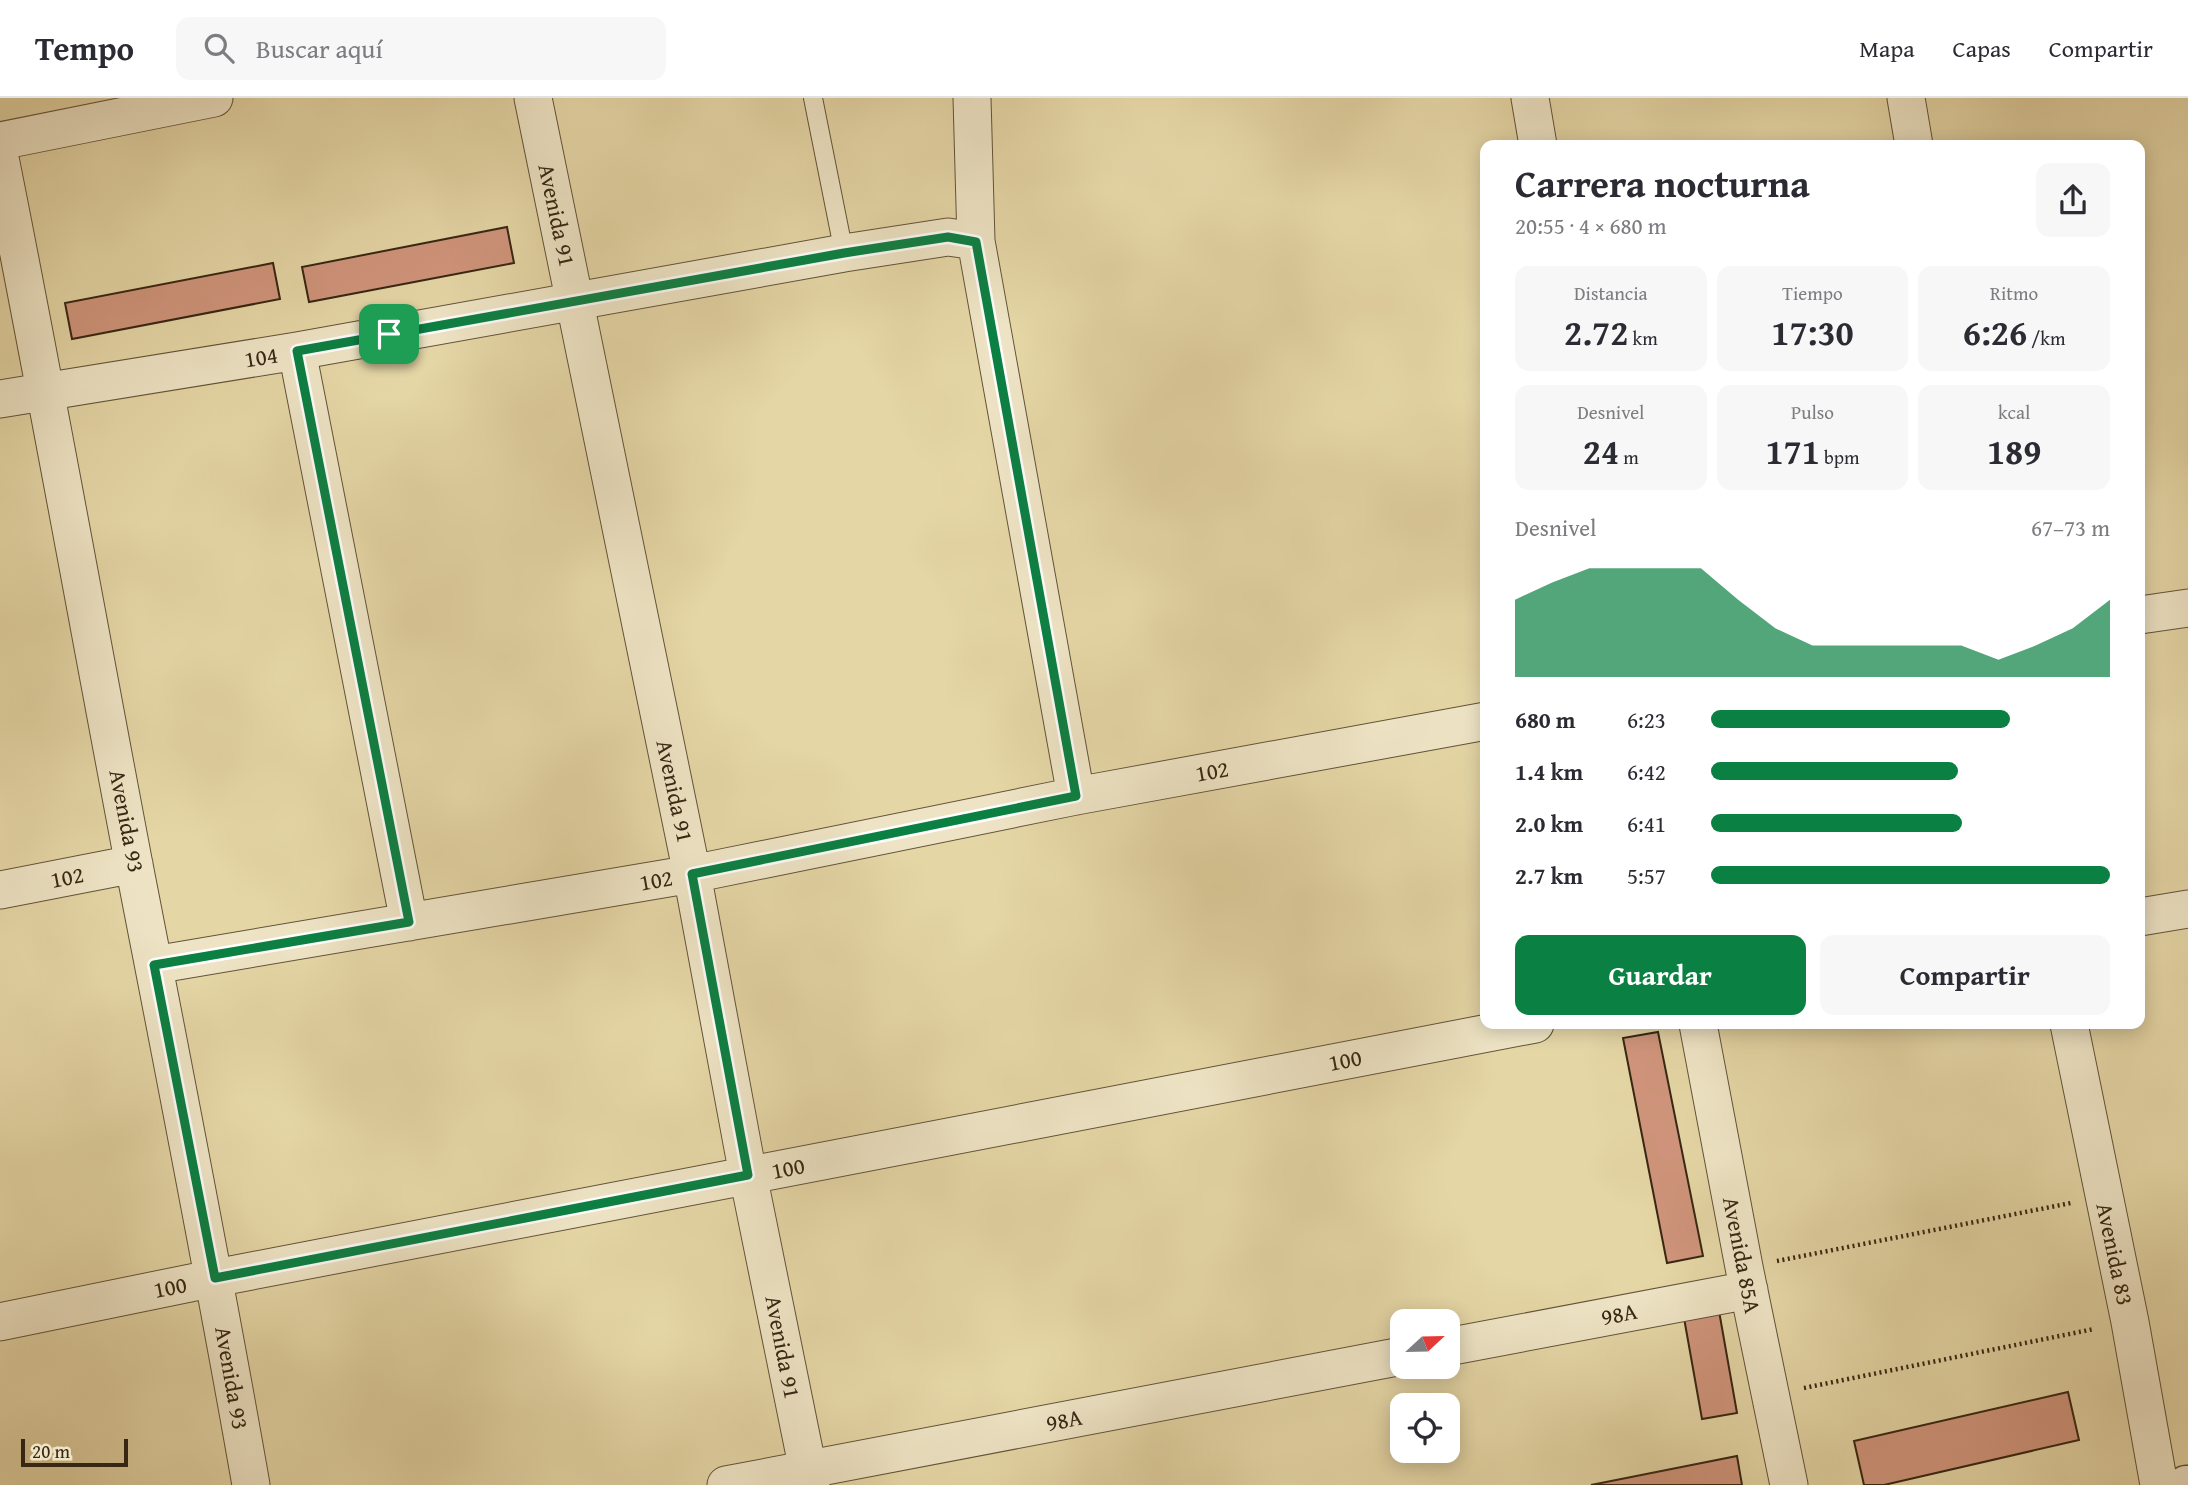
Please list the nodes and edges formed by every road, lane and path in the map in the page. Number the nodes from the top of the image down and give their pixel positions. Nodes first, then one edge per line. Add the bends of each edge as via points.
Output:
1 (214, 98) edge
2 (533, 98) edge
3 (813, 98) edge
4 (972, 98) edge
5 (1530, 98) edge
6 (1906, 98) edge
7 (1537, 140) edge
8 (1913, 140) edge
9 (0, 141) edge
10 (0, 158) edge
11 (976, 242) junction
12 (844, 253) junction
13 (574, 300) junction
14 (297, 351) junction
15 (47, 392) junction
16 (0, 399) edge
17 (2188, 608) edge
18 (2145, 614) edge
19 (1480, 722) edge
20 (1076, 796) junction
21 (134, 864) junction
22 (692, 874) junction
23 (0, 890) edge
24 (2188, 909) edge
25 (2145, 916) edge
26 (409, 922) junction
27 (154, 965) junction
28 (1509, 1029) edge
29 (1699, 1029) edge
30 (2070, 1029) edge
31 (748, 1175) junction
32 (2103, 1197) junction
33 (215, 1278) junction
34 (1746, 1279) junction
35 (0, 1322) edge
36 (2130, 1322) junction
37 (1460, 1344) edge
38 (1390, 1358) edge
39 (1769, 1395) junction
40 (809, 1477) edge
41 (251, 1485) edge
42 (726, 1485) edge
43 (1789, 1485) edge
44 (2159, 1485) edge

1 - 9 street
2 - 13 street, Avenida 91
3 - 12 lane
4 - 11 street
5 - 7 street
6 - 8 street
10 - 15 street, Avenida 93
11 - 12 street, 104 via 948,237
11 - 20 street
12 - 13 street, 104
13 - 14 street, 104
13 - 22 street, Avenida 91
14 - 15 street, 104
14 - 26 street
15 - 16 street, 104
15 - 21 street, Avenida 93
17 - 18 street
19 - 20 street, 102
20 - 22 street, 102
21 - 23 street, 102
21 - 27 street, Avenida 93
22 - 26 street, 102
22 - 31 street, Avenida 91
24 - 25 street
26 - 27 street, 102
27 - 33 street, Avenida 93
28 - 31 street, 100
29 - 34 street, Avenida 85A
30 - 32 street, Avenida 83
31 - 33 street, 100
31 - 40 street, Avenida 91
32 - 34 path
32 - 36 street, Avenida 83
33 - 35 street, 100
33 - 41 street, Avenida 93
34 - 37 street, 98A
34 - 39 street, Avenida 85A
36 - 39 path
36 - 44 street, Avenida 83
38 - 40 street, 98A
39 - 43 street, Avenida 85A
40 - 42 street, 98A

